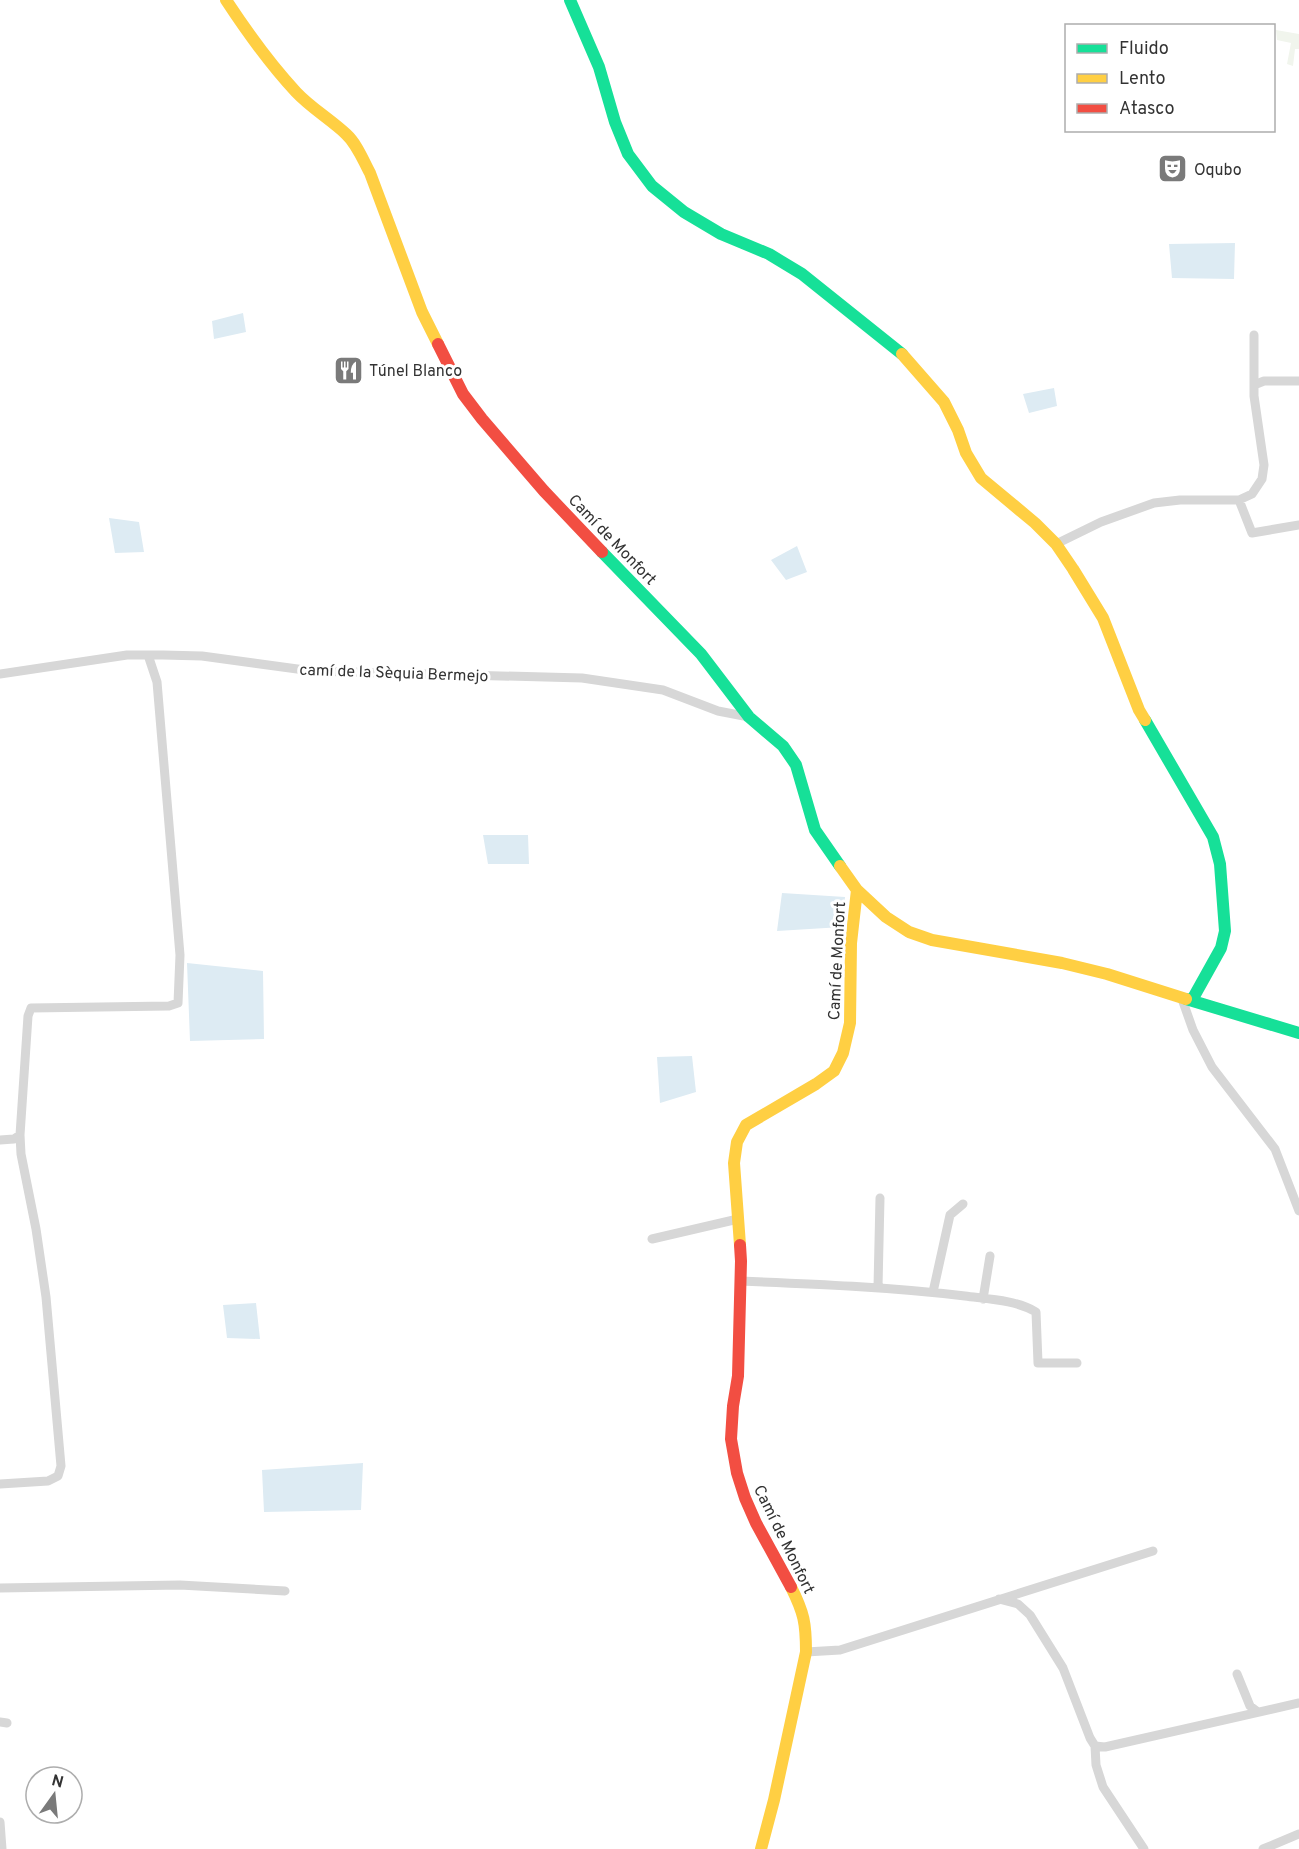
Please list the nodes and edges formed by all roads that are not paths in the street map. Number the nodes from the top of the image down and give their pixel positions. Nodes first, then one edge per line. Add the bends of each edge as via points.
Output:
1 (226, 0) edge
2 (570, 0) edge
3 (1254, 335) dead end
4 (1299, 381) edge
5 (1254, 385) junction
6 (1239, 500) junction
7 (1299, 525) edge
8 (1056, 544) junction
9 (148, 655) junction
10 (0, 674) edge
11 (749, 717) junction
12 (857, 890) junction
13 (1187, 1000) junction
14 (1299, 1033) edge
15 (20, 1136) junction
16 (0, 1140) edge
17 (880, 1198) dead end
18 (963, 1204) dead end
19 (1299, 1210) edge
20 (738, 1219) junction
21 (652, 1239) dead end
22 (990, 1256) dead end
23 (740, 1281) junction
24 (878, 1287) junction
25 (933, 1292) junction
26 (983, 1299) junction
27 (1077, 1363) dead end
28 (0, 1484) edge
29 (1153, 1551) dead end
30 (0, 1588) edge
31 (285, 1591) dead end
32 (999, 1599) junction
33 (806, 1652) junction
34 (1237, 1674) dead end
35 (1299, 1703) edge
36 (1258, 1712) junction
37 (1095, 1746) junction
38 (0, 1822) edge
39 (1299, 1834) edge
40 (2, 1849) edge
41 (761, 1849) edge
42 (1144, 1849) edge
43 (1263, 1849) edge

1 - 11 street, Camí de Monfort via 296,92 347,135 359,152 422,312 463,394 551,499 701,654
2 - 8 street via 599,67 628,154 652,186 684,212 721,234 769,254 802,274 903,355 944,402 981,478
3 - 5 street
4 - 5 street via 1264,381
5 - 6 street via 1264,465 1262,479 1252,494
6 - 7 street via 1252,533
6 - 8 street via 1154,503
8 - 13 street via 1103,618 1139,710 1213,837 1220,864 1225,931 1221,948
9 - 10 street, camí de la Sèquia Bermejo
9 - 11 street, camí de la Sèquia Bermejo via 202,656 312,671 582,678 663,690 718,711
9 - 15 street via 157,682 180,954 178,1004 31,1008
11 - 12 street, Camí de Monfort via 783,746 796,765 815,830
12 - 13 street via 886,917 909,932 932,940 1062,963
12 - 20 street, Camí de Monfort via 851,943 850,1023 843,1053 834,1071 746,1125 737,1142 734,1163
13 - 14 street
13 - 19 street via 1193,1030 1212,1067 1275,1149
15 - 16 street
15 - 28 street via 46,1296 61,1466 58,1476 48,1481
17 - 24 street
18 - 25 street via 950,1215
20 - 21 street
20 - 23 street, Camí de Monfort
22 - 26 street
23 - 24 street
23 - 33 street, Camí de Monfort via 732,1439 736,1473 756,1523 803,1611
24 - 25 street
25 - 26 street
26 - 27 street via 1025,1306 1035,1312 1038,1364
29 - 32 street
30 - 31 street via 180,1585
32 - 33 street via 840,1650
32 - 37 street via 1018,1604 1030,1615 1063,1668
33 - 41 street, Camí de Monfort
34 - 36 street via 1250,1706
35 - 36 street
36 - 37 street via 1105,1747
37 - 42 street via 1102,1787
38 - 40 street
39 - 43 street

